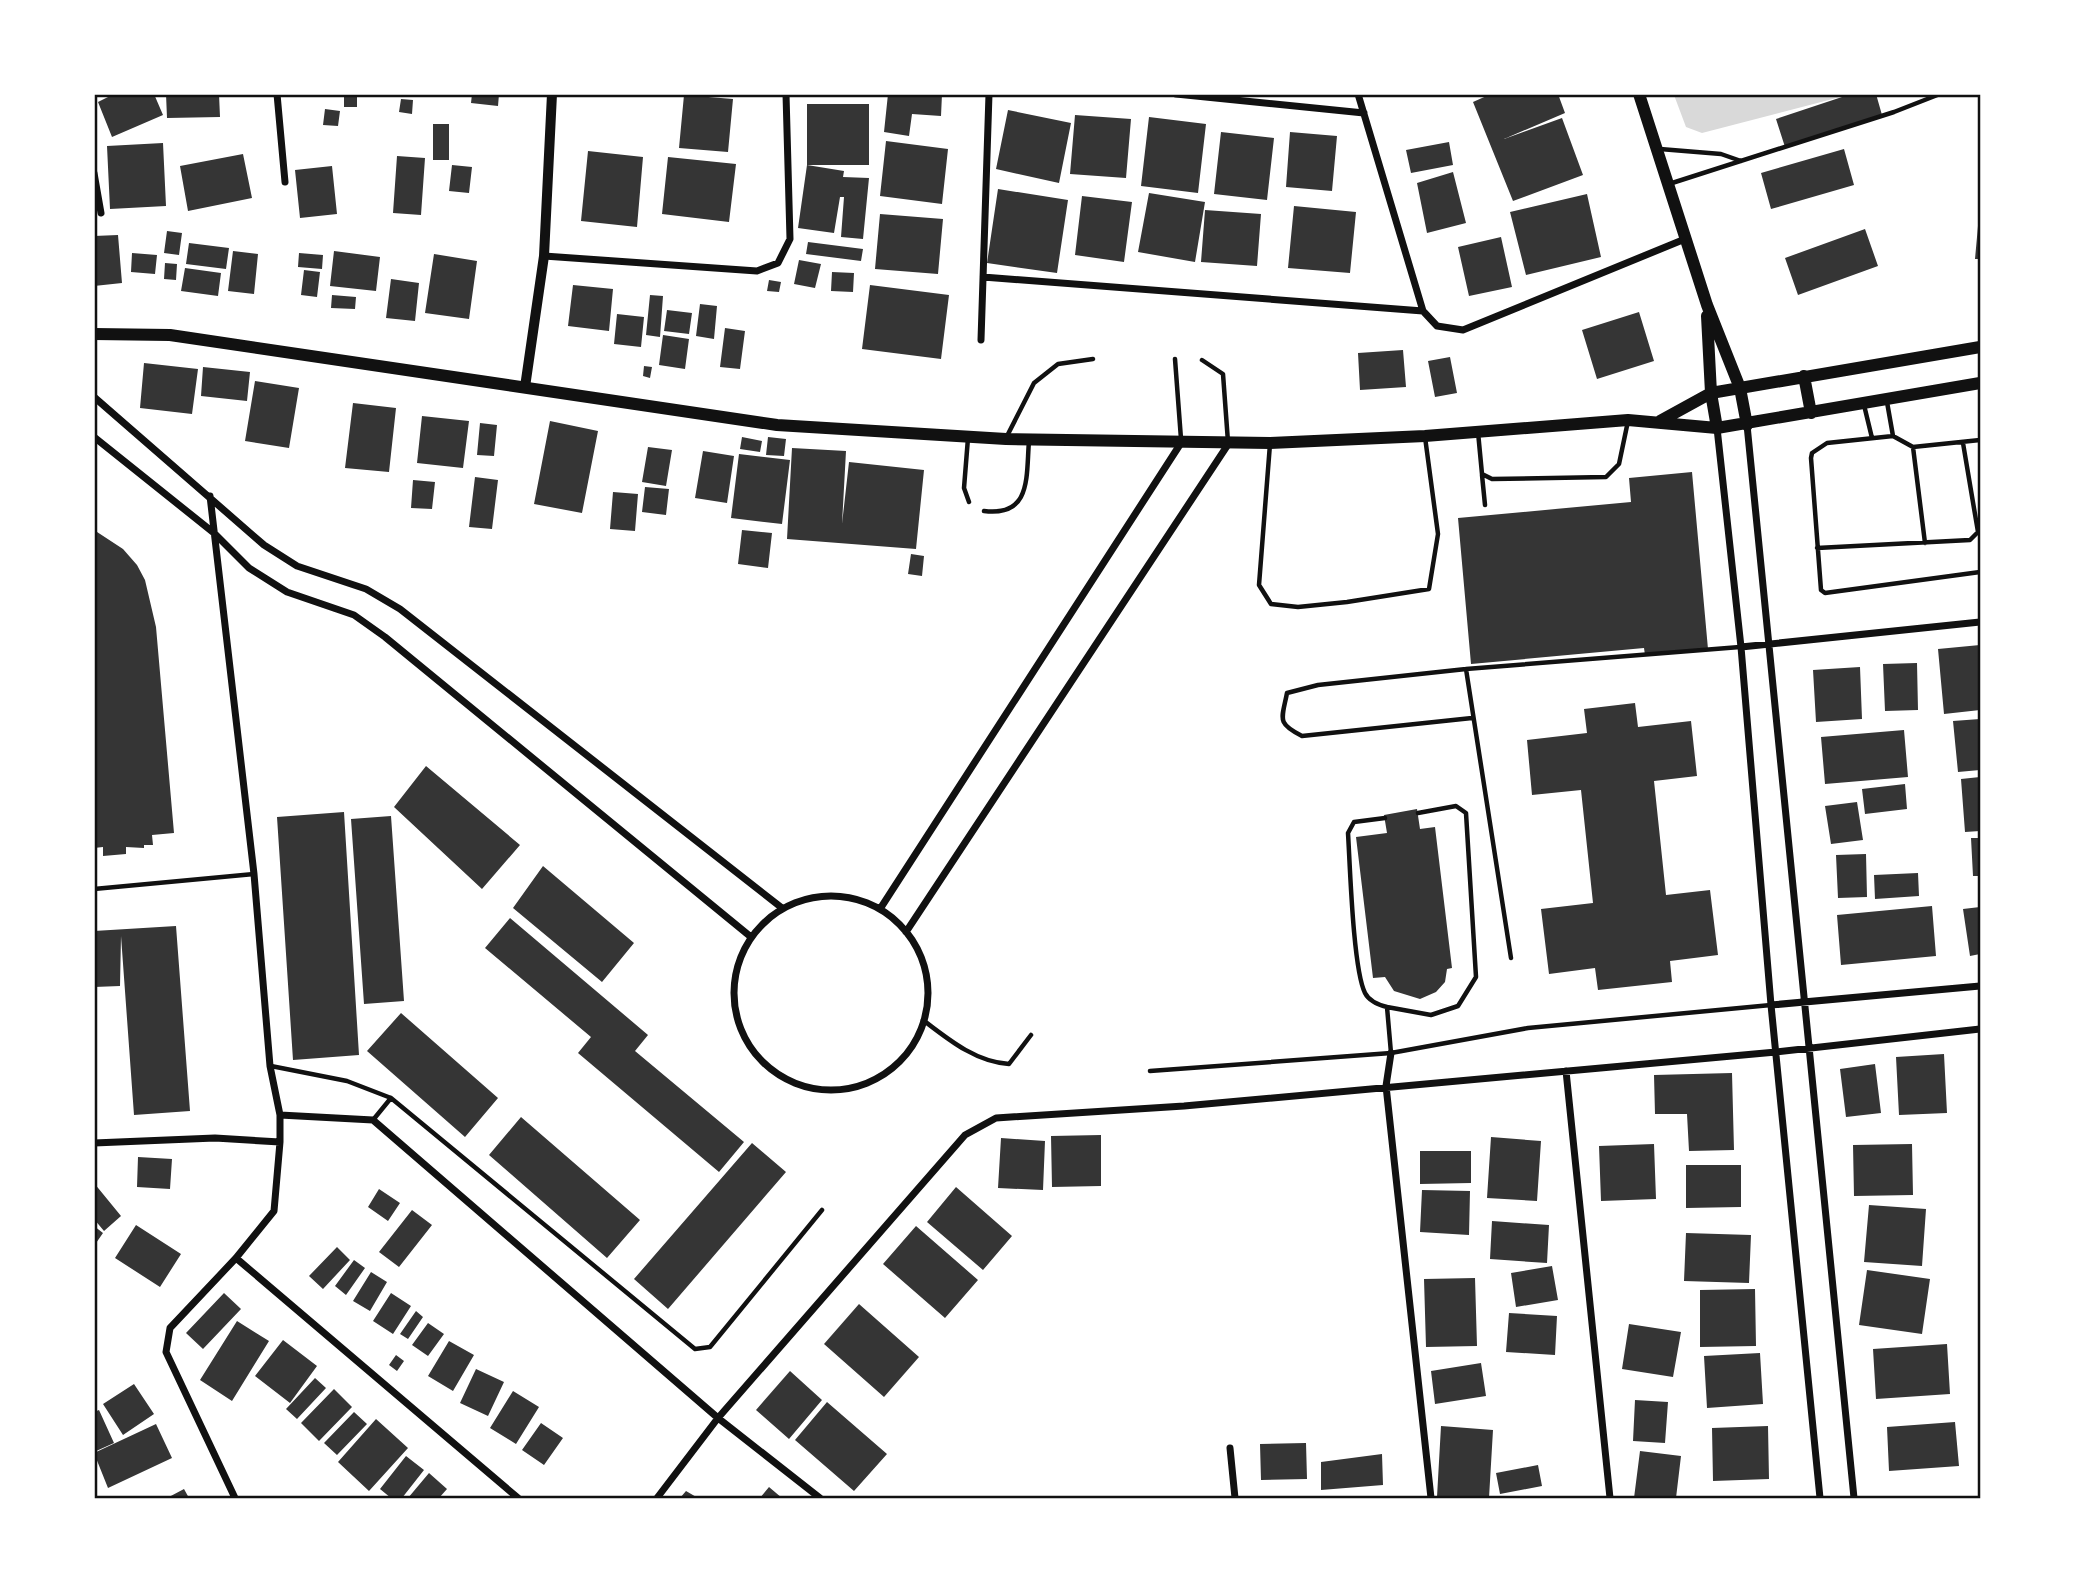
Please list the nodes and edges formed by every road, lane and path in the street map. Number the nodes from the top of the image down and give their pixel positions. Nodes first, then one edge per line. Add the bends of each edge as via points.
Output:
1 (277, 94) edge
2 (552, 94) edge
3 (786, 94) edge
4 (989, 94) edge
5 (1176, 94) edge
6 (1358, 94) edge
7 (1639, 94) edge
8 (1940, 94) edge
9 (1364, 113) junction
10 (1656, 149) junction
11 (1741, 161) junction
12 (94, 173) edge
13 (285, 182) dead end
14 (1668, 185) junction
15 (101, 213) dead end
16 (1685, 239) junction
17 (544, 256) junction
18 (983, 276) junction
19 (1707, 305) junction
20 (1423, 311) junction
21 (94, 334) edge
22 (981, 340) dead end
23 (1980, 347) edge
24 (1093, 359) dead end
25 (1175, 359) dead end
26 (1202, 360) dead end
27 (1804, 376) junction
28 (1980, 383) edge
29 (525, 387) junction
30 (1740, 388) junction
31 (1711, 393) junction
32 (94, 397) edge
33 (1886, 399) junction
34 (1864, 403) junction
35 (1811, 413) junction
36 (1628, 420) junction
37 (1660, 422) junction
38 (1748, 425) junction
39 (1717, 428) junction
40 (1478, 431) junction
41 (94, 436) edge
42 (1425, 436) junction
43 (1893, 436) junction
44 (968, 437) junction
45 (1872, 438) junction
46 (1006, 439) junction
47 (1029, 440) junction
48 (1980, 440) edge
49 (1181, 443) junction
50 (1228, 443) junction
51 (1270, 443) junction
52 (1964, 443) junction
53 (1913, 447) junction
54 (1482, 474) junction
55 (210, 496) junction
56 (969, 502) dead end
57 (1485, 505) dead end
58 (984, 511) dead end
59 (214, 533) junction
60 (1925, 544) junction
61 (1817, 548) junction
62 (1980, 572) edge
63 (1980, 622) edge
64 (1771, 644) junction
65 (1741, 647) junction
66 (1466, 669) junction
67 (1472, 718) junction
68 (1418, 813) dead end
69 (1384, 818) dead end
70 (254, 874) junction
71 (94, 889) edge
72 (782, 908) junction
73 (880, 909) junction
74 (906, 932) junction
75 (751, 937) junction
76 (1511, 958) dead end
77 (1980, 986) edge
78 (1806, 1000) junction
79 (1771, 1005) junction
80 (1387, 1007) junction
81 (923, 1020) junction
82 (1980, 1029) edge
83 (1031, 1035) dead end
84 (1810, 1049) junction
85 (1776, 1052) junction
86 (1391, 1053) junction
87 (270, 1066) junction
88 (1150, 1071) dead end
89 (1566, 1071) junction
90 (1387, 1086) junction
91 (391, 1098) junction
92 (280, 1115) junction
93 (373, 1120) junction
94 (280, 1142) junction
95 (94, 1143) edge
96 (822, 1210) dead end
97 (236, 1258) junction
98 (718, 1418) junction
99 (1230, 1448) dead end
100 (235, 1499) edge
101 (518, 1499) edge
102 (657, 1499) edge
103 (820, 1499) edge
104 (1235, 1499) edge
105 (1431, 1499) edge
106 (1610, 1499) edge
107 (1821, 1499) edge
108 (1854, 1499) edge

1 - 13 street
2 - 17 street
3 - 17 street via 790,239 778,263 757,271
4 - 18 street
5 - 9 street
6 - 9 street
7 - 10 main road
8 - 11 lane
9 - 20 street
10 - 11 lane via 1721,154
10 - 14 main road
11 - 14 lane
12 - 15 street
14 - 16 main road
16 - 19 main road
16 - 20 street via 1463,330 1437,326
17 - 29 street
18 - 20 street
18 - 22 street
19 - 30 main road
19 - 31 main road
21 - 29 main road via 170,335
23 - 27 main road
24 - 46 lane via 1058,365 1034,383
25 - 49 lane
26 - 50 lane via 1223,374
27 - 30 main road
27 - 35 main road
28 - 33 main road
29 - 44 main road via 777,425
30 - 31 main road
30 - 38 main road
31 - 37 main road
31 - 39 main road
32 - 55 street
33 - 34 main road
33 - 43 lane
34 - 35 main road
34 - 45 lane
35 - 38 main road
36 - 37 main road
36 - 40 main road
36 - 54 lane via 1619,464 1606,477 1492,479
37 - 39 main road
38 - 39 main road
38 - 64 street
39 - 65 street
40 - 42 main road
40 - 54 lane
41 - 59 street
42 - 51 main road
42 - 51 lane via 1438,534 1429,589 1298,607 1271,604 1259,584
43 - 45 lane
43 - 53 lane
44 - 46 main road
44 - 56 lane via 964,488
45 - 61 lane via 1827,443 1812,453
46 - 47 main road
47 - 49 main road
47 - 58 lane via 1025,489 1016,506 1002,514
48 - 52 lane
49 - 50 main road
49 - 73 street
50 - 51 main road
50 - 74 street
52 - 53 lane
52 - 60 lane via 1978,532 1970,540
53 - 60 lane
54 - 57 lane
55 - 59 street
55 - 72 street via 264,545 297,566 366,589 400,609
59 - 70 street
59 - 75 street via 249,568 287,592 354,615 385,637
60 - 61 lane
61 - 62 lane via 1818,586 1825,593
63 - 64 street
64 - 65 street
64 - 78 street
65 - 66 lane
65 - 79 street
66 - 67 lane
66 - 67 lane via 1318,685 1287,693 1282,721 1284,727 1302,736
67 - 76 lane
68 - 80 lane via 1456,806 1466,813 1476,977 1458,1006 1431,1014
69 - 80 lane via 1354,822 1348,833 1365,993
70 - 71 lane
70 - 87 street
72 - 73 street via 831,895
72 - 75 street
73 - 74 street
74 - 81 street via 924,965 927,1002
75 - 81 street via 742,953 734,990 740,1027 759,1059 789,1081 825,1090 853,1087 879,1077 907,1053
77 - 78 street
78 - 79 street
78 - 84 street
79 - 85 street
79 - 86 lane via 1528,1028
80 - 86 lane
81 - 83 lane via 991,1063 1009,1065
82 - 84 street
84 - 85 street
84 - 108 street
85 - 89 street
85 - 107 street
86 - 88 lane
86 - 90 street
87 - 91 lane via 347,1081
87 - 92 street
89 - 90 street
89 - 106 street
90 - 98 street via 996,1118 965,1135
90 - 105 street
91 - 93 lane
91 - 96 lane via 695,1349 710,1347
92 - 93 street
92 - 94 street
93 - 98 street
94 - 95 street via 215,1138
94 - 97 street via 274,1211
97 - 100 street via 170,1328 166,1352
97 - 101 street
98 - 102 street
98 - 103 street
99 - 104 street

